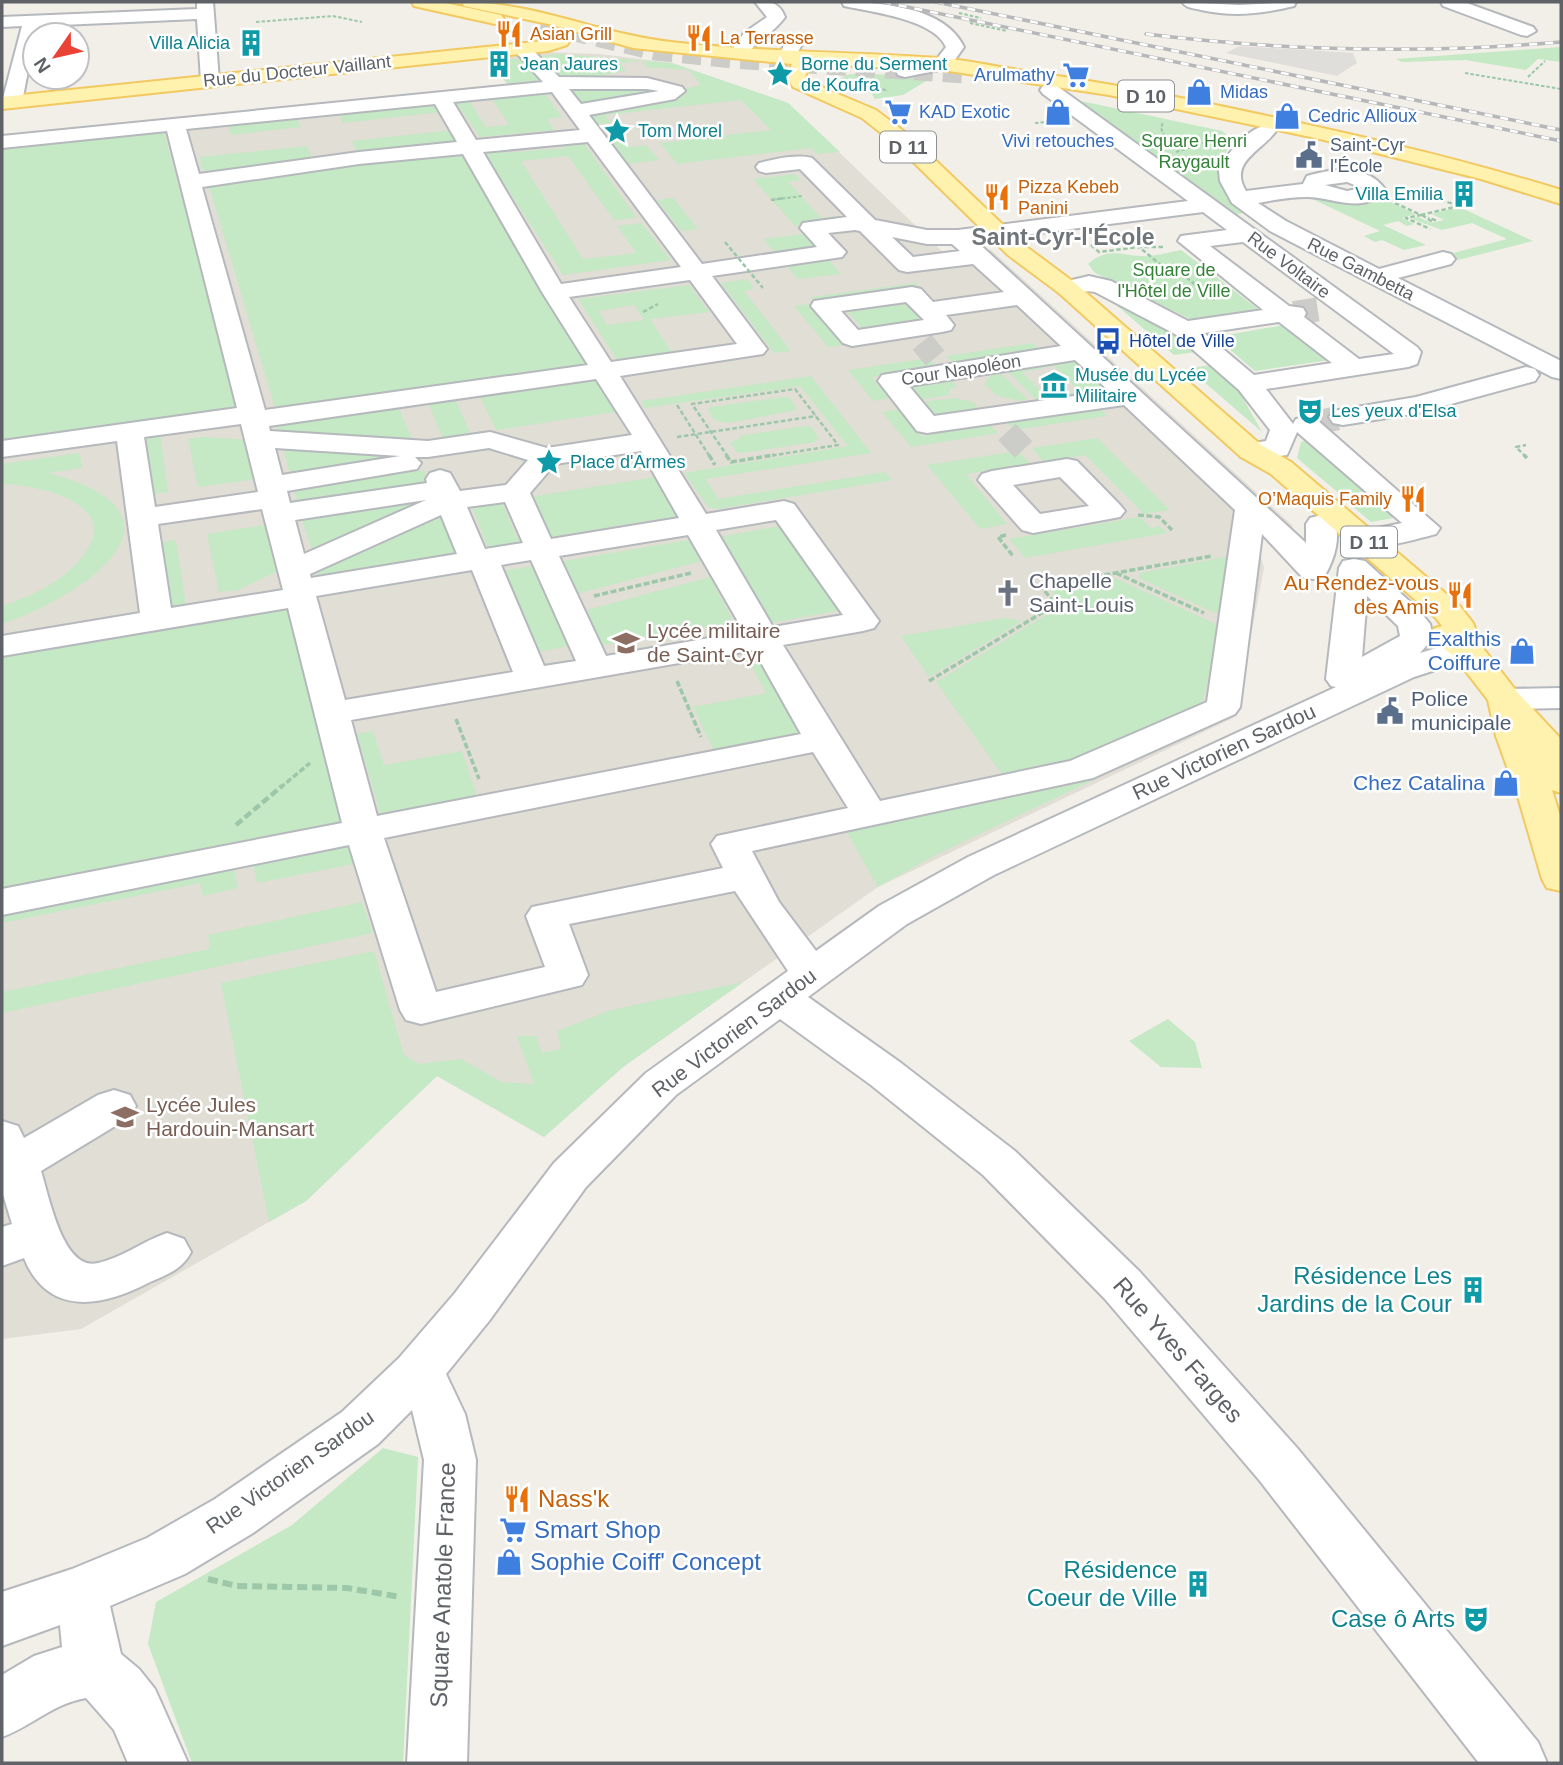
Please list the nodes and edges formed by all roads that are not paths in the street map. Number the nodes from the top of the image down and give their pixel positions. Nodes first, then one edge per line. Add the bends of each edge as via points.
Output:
1 (420, 2) edge
2 (441, 2) edge
3 (454, 2) edge
4 (470, 2) edge
5 (763, 2) edge
6 (850, 2) edge
7 (1190, 2) edge
8 (1288, 2) edge
9 (1448, 2) edge
10 (205, 8) edge
11 (32, 20) junction
12 (2, 22) edge
13 (1527, 31) dead end
14 (544, 32) junction
15 (577, 40) junction
16 (795, 41) dead end
17 (521, 48) junction
18 (498, 49) junction
19 (640, 52) junction
20 (738, 54) junction
21 (796, 61) junction
22 (827, 64) junction
23 (955, 71) junction
24 (210, 80) junction
25 (554, 84) junction
26 (1050, 90) junction
27 (441, 98) junction
28 (7, 102) edge
29 (575, 111) junction
30 (863, 111) junction
31 (175, 124) junction
32 (1266, 131) junction
33 (593, 135) junction
34 (1303, 138) junction
35 (2, 142) edge
36 (470, 147) junction
37 (766, 167) dead end
38 (191, 182) junction
39 (1385, 192) road end
40 (1561, 197) edge
41 (1240, 198) junction
42 (1561, 204) edge
43 (1207, 205) junction
44 (866, 224) junction
45 (1004, 231) junction
46 (1248, 235) junction
47 (958, 237) junction
48 (980, 256) junction
49 (1443, 259) dead end
50 (697, 270) junction
51 (1375, 276) junction
52 (1067, 288) junction
53 (554, 292) junction
54 (1021, 295) junction
55 (927, 309) junction
56 (1289, 314) junction
57 (1184, 329) junction
58 (929, 350) junction
59 (1081, 351) junction
60 (1355, 368) junction
61 (604, 370) junction
62 (1561, 371) edge
63 (1526, 376) dead end
64 (1248, 384) junction
65 (466, 390) junction
66 (1129, 396) junction
67 (406, 399) junction
68 (1343, 417) tunnel mouth
69 (255, 424) junction
70 (1301, 426) junction
71 (129, 431) junction
72 (1007, 432) junction
73 (490, 440) junction
74 (649, 441) junction
75 (2, 449) edge
76 (1251, 452) junction
77 (430, 454) junction
78 (546, 457) junction
79 (1044, 471) dead end
80 (515, 492) junction
81 (447, 495) junction
82 (275, 499) junction
83 (1250, 510) junction
84 (142, 517) junction
85 (1321, 524) junction
86 (698, 525) junction
87 (1365, 539) junction
88 (542, 550) junction
89 (479, 560) junction
90 (298, 585) junction
91 (157, 620) junction
92 (765, 638) junction
93 (2, 646) edge
94 (1466, 649) junction
95 (595, 667) junction
96 (532, 678) junction
97 (1561, 698) edge
98 (1505, 699) junction
99 (335, 726) junction
100 (823, 740) junction
101 (1561, 782) edge
102 (872, 815) junction
103 (363, 831) junction
104 (746, 876) junction
105 (1561, 879) edge
106 (2, 902) edge
107 (796, 986) junction
108 (114, 1106) dead end
109 (8, 1151) edge
110 (20, 1240) edge
111 (167, 1252) dead end
112 (418, 1373) junction
113 (78, 1593) junction
114 (2, 1619) edge
115 (94, 1669) junction
116 (2, 1709) edge
117 (158, 1763) edge
118 (437, 1763) edge
119 (1517, 1763) edge

1 - 14 main road, D 10
2 - 14 main road, D 10
3 - 14 main road, D 10
4 - 15 main road, D 10 via 557,21
5 - 20 street via 776,18 750,37
6 - 23 street via 944,31 954,39
7 - 8 street via 1253,18 1257,15 1253,12
9 - 13 street
10 - 11 street
10 - 24 street
11 - 12 street
11 - 28 street
14 - 15 main road, D 10
14 - 17 main road, Rue du Docteur Vaillant
14 - 18 main road, D 10
15 - 19 main road, D 10
15 - 19 main road, D 10
15 - 20 main road, D 10
16 - 21 street
17 - 18 main road, Rue du Docteur Vaillant
17 - 25 street
18 - 24 main road, Rue du Docteur Vaillant
19 - 21 main road, D 10 via 704,60
20 - 21 main road, D 10
21 - 22 main road, D 10
21 - 30 main road via 800,83
22 - 23 main road, D 10
22 - 23 main road, D 10
22 - 30 main road via 818,81
23 - 26 main road, D 10
23 - 34 main road, D 10 via 1099,95
23 - 40 main road, D 10 via 1150,99 1348,140
24 - 28 main road, Rue du Docteur Vaillant
25 - 27 street
25 - 29 street
25 - 29 street via 653,85 674,90
26 - 32 main road, D 10
26 - 43 street, Rue Voltaire
27 - 31 street
27 - 36 street
29 - 33 street
30 - 45 main road, D 11 via 950,186 969,195
31 - 35 street
31 - 38 street
32 - 34 main road, D 10
32 - 41 street via 1233,161 1232,185
33 - 36 street
33 - 50 street
34 - 42 main road, D 10 via 1429,165
36 - 38 street
36 - 53 street
37 - 44 street via 805,163
38 - 69 street
39 - 41 street via 1340,197 1319,191
41 - 51 street, Rue Gambetta via 1278,226
43 - 45 street
43 - 46 street, Rue Voltaire
44 - 47 street via 927,237
44 - 48 street via 907,265
44 - 50 street via 811,228 834,252
45 - 47 street
45 - 52 main road, D 11 via 1046,276
46 - 56 street via 1189,242
46 - 60 street, Rue Voltaire via 1331,307 1408,352 1408,359
47 - 48 street
48 - 54 street
49 - 51 street
50 - 53 street
50 - 61 street via 754,349
51 - 62 street, Rue Gambetta
52 - 57 street via 1102,286
52 - 76 main road, D 11
53 - 61 street
54 - 55 street
54 - 59 street
55 - 58 street via 942,325
55 - 58 street via 912,294 823,306 852,338
56 - 57 street
56 - 60 street
57 - 64 street
58 - 59 street, Cour Napoléon
58 - 72 street, Cour Napoléon via 891,381 927,425
59 - 66 street
60 - 64 street, Rue Voltaire
61 - 65 street
61 - 74 street
63 - 68 street via 1418,405
64 - 70 street
65 - 67 street
65 - 73 street
66 - 72 street, Cour Napoléon
66 - 83 street
67 - 69 street
67 - 77 street
69 - 71 street
69 - 77 street
69 - 82 street
70 - 76 street via 1277,449
70 - 87 street via 1425,528
71 - 75 street
71 - 84 street
72 - 79 street
73 - 77 street
73 - 78 street
74 - 78 street
74 - 86 street
76 - 85 main road, D 11 via 1261,468
76 - 87 main road, D 11 via 1282,468
77 - 81 street
77 - 82 street
78 - 80 street
80 - 81 street
80 - 88 street
81 - 82 street
81 - 89 street
81 - 90 street
82 - 84 street
82 - 90 street
83 - 85 street via 1313,570 1321,547
83 - 102 street via 1223,707 1080,771
84 - 91 street
85 - 94 main road, D 11
86 - 88 street
86 - 92 street
86 - 92 street via 784,510 863,621
87 - 94 main road, D 11 via 1447,611 1457,623
88 - 89 street
88 - 95 street
89 - 90 street
89 - 96 street
90 - 91 street
90 - 99 street
91 - 93 street
92 - 95 street
92 - 100 street
94 - 98 main road, D 11
94 - 107 street, Rue Victorien Sardou via 1395,673 981,866 893,915
95 - 96 street
96 - 99 street via 446,695
97 - 98 street
98 - 101 main road, D 11 via 1544,739
98 - 105 main road, D 11
99 - 103 street
100 - 102 street
100 - 103 street
102 - 104 street, Rue Yves Farges via 730,845
103 - 104 street via 421,1010 568,975 546,916
103 - 106 street
104 - 107 street, Rue Yves Farges
107 - 112 street, Rue Victorien Sardou via 661,1084 570,1175
107 - 119 street, Rue Yves Farges via 886,1074 999,1163 1122,1285 1279,1465
108 - 109 street
109 - 110 street
110 - 111 street via 72,1282 92,1284 108,1282
112 - 113 street, Rue Victorien Sardou via 360,1428 234,1516 166,1556
112 - 118 street, Square Anatole France via 440,1411 450,1460
113 - 114 street, Rue Victorien Sardou
113 - 115 street
115 - 116 street via 54,1676
115 - 117 street via 119,1686 139,1715

